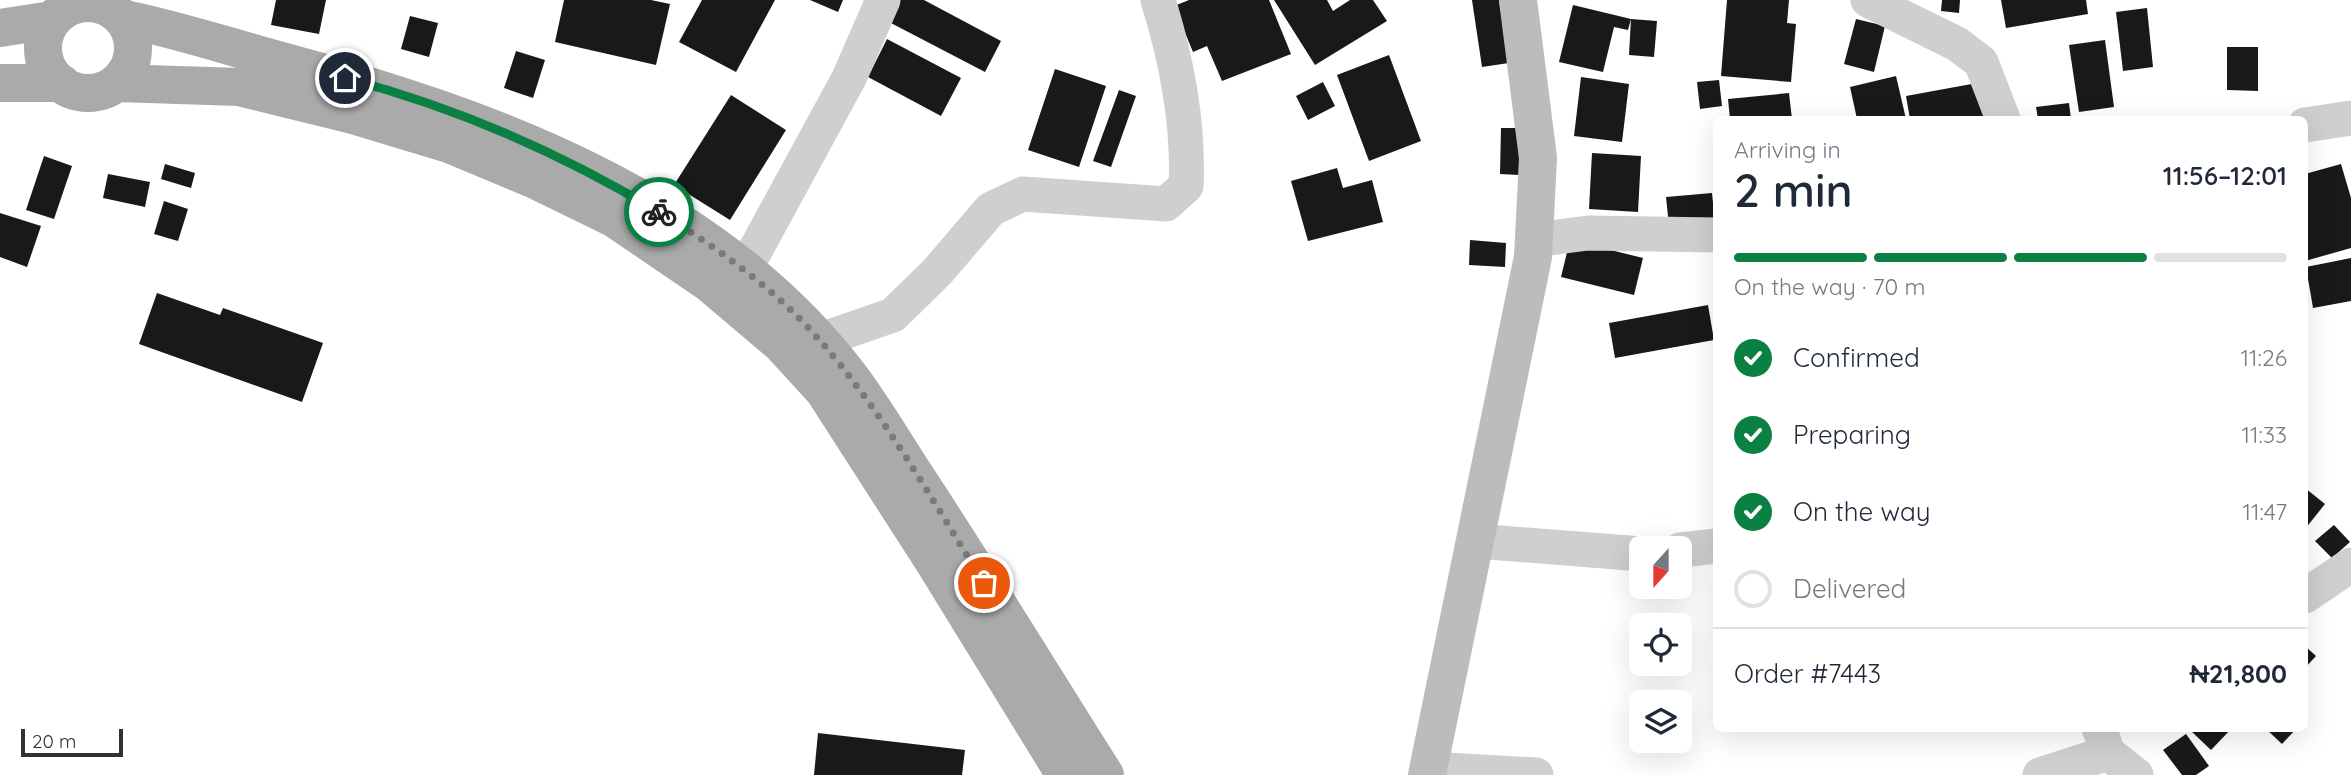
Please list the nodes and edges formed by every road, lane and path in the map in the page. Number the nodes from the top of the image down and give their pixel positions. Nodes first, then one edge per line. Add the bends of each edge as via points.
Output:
1 (883, 0) edge
2 (1158, 0) edge
3 (1518, 0) edge
4 (1868, 0) edge
5 (54, 12) edge
6 (122, 12) edge
7 (0, 28) edge
8 (0, 83) edge
9 (61, 83) junction
10 (117, 83) junction
11 (2002, 116) edge
12 (2351, 118) edge
13 (2308, 125) edge
14 (1713, 235) edge
15 (1534, 240) junction
16 (744, 271) junction
17 (818, 341) junction
18 (1475, 541) junction
19 (1713, 546) edge
20 (1692, 549) edge
21 (1629, 553) edge
22 (2351, 565) edge
23 (2308, 594) edge
24 (2105, 736) edge
25 (1427, 772) edge
26 (1065, 775) edge
27 (1105, 775) edge
28 (1536, 775) edge
29 (2039, 775) edge
30 (2136, 775) edge

1 - 16 street via 849,78
2 - 17 street via 1170,39 1187,159 1186,186 1166,204 1023,194 991,209 893,315
3 - 15 street via 1538,158
4 - 11 street via 1957,44 1981,62
5 - 6 main road via 76,4 97,4
5 - 7 main road
5 - 9 main road via 44,53 51,73
6 - 10 main road via 133,38 133,55
6 - 16 main road via 382,88 544,148 691,231
8 - 9 main road
9 - 10 main road via 95,92
10 - 26 main road via 239,87 449,144 615,219 709,283 781,344 824,391
12 - 13 street
14 - 15 street via 1588,233
15 - 18 street
16 - 17 main road via 791,310
17 - 27 main road via 848,374 943,517
18 - 21 street
18 - 25 street
19 - 20 street
22 - 23 street
24 - 29 street
24 - 30 street
25 - 28 street

